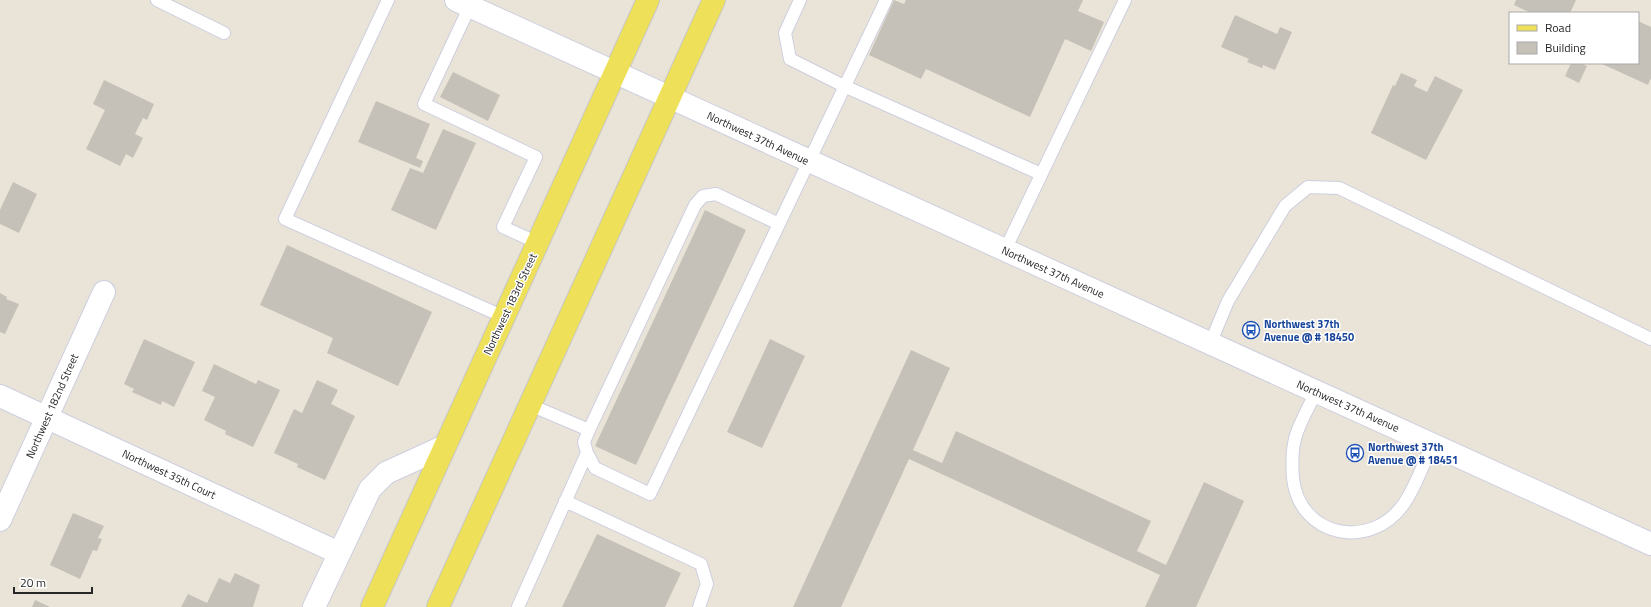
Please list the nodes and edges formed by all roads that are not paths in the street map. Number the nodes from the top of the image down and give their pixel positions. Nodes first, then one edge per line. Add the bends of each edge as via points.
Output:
1 (157, 0) edge
2 (388, 0) edge
3 (648, 0) edge
4 (714, 0) edge
5 (800, 0) edge
6 (886, 0) edge
7 (1125, 0) edge
8 (463, 3) edge
9 (224, 33) dead end
10 (615, 72) junction
11 (844, 86) junction
12 (670, 98) junction
13 (808, 161) junction
14 (1041, 174) junction
15 (778, 224) junction
16 (538, 243) junction
17 (1005, 250) junction
18 (104, 292) dead end
19 (504, 316) junction
20 (1651, 339) edge
21 (1210, 344) junction
22 (1316, 392) junction
23 (0, 396) edge
24 (530, 405) junction
25 (47, 418) junction
26 (588, 430) junction
27 (1432, 445) junction
28 (445, 446) junction
29 (587, 453) junction
30 (565, 501) junction
31 (0, 520) edge
32 (1651, 544) edge
33 (339, 552) junction
34 (699, 606) edge
35 (314, 607) edge
36 (372, 607) edge
37 (438, 607) edge
38 (518, 607) edge

1 - 9 lane
2 - 19 lane via 285,220
3 - 10 main road, Northwest 183rd Street
4 - 12 main road
5 - 11 lane via 785,33 790,58
6 - 11 lane
7 - 14 lane
8 - 10 main road, Northwest 37th Avenue
8 - 16 lane via 424,104 536,156 503,227
10 - 12 main road, Northwest 37th Avenue
10 - 16 main road, Northwest 183rd Street
11 - 13 lane
11 - 14 lane
12 - 13 main road, Northwest 37th Avenue
12 - 24 main road
13 - 15 lane
13 - 17 main road, Northwest 37th Avenue
14 - 17 lane
15 - 26 lane via 716,194 703,196 695,205
15 - 29 lane via 650,494 596,468
16 - 19 main road, Northwest 183rd Street
17 - 21 main road, Northwest 37th Avenue
18 - 25 main road, Northwest 182nd Street
19 - 28 main road, Northwest 183rd Street
20 - 21 lane via 1339,188 1308,187 1285,206 1228,300
21 - 22 main road, Northwest 37th Avenue
22 - 27 main road, Northwest 37th Avenue
22 - 27 lane via 1295,438 1293,480 1299,499 1309,515 1324,527 1337,532 1356,533 1373,530 1387,521 1403,505
23 - 25 main road, Northwest 35th Court
24 - 26 lane
24 - 37 main road
25 - 31 main road, Northwest 182nd Street
25 - 33 main road, Northwest 35th Court
26 - 29 lane via 584,442
27 - 32 main road, Northwest 37th Avenue
28 - 33 main road via 386,473 370,489
28 - 36 main road, Northwest 183rd Street
29 - 30 lane
30 - 34 lane via 700,564 707,584
30 - 38 lane
33 - 35 main road

